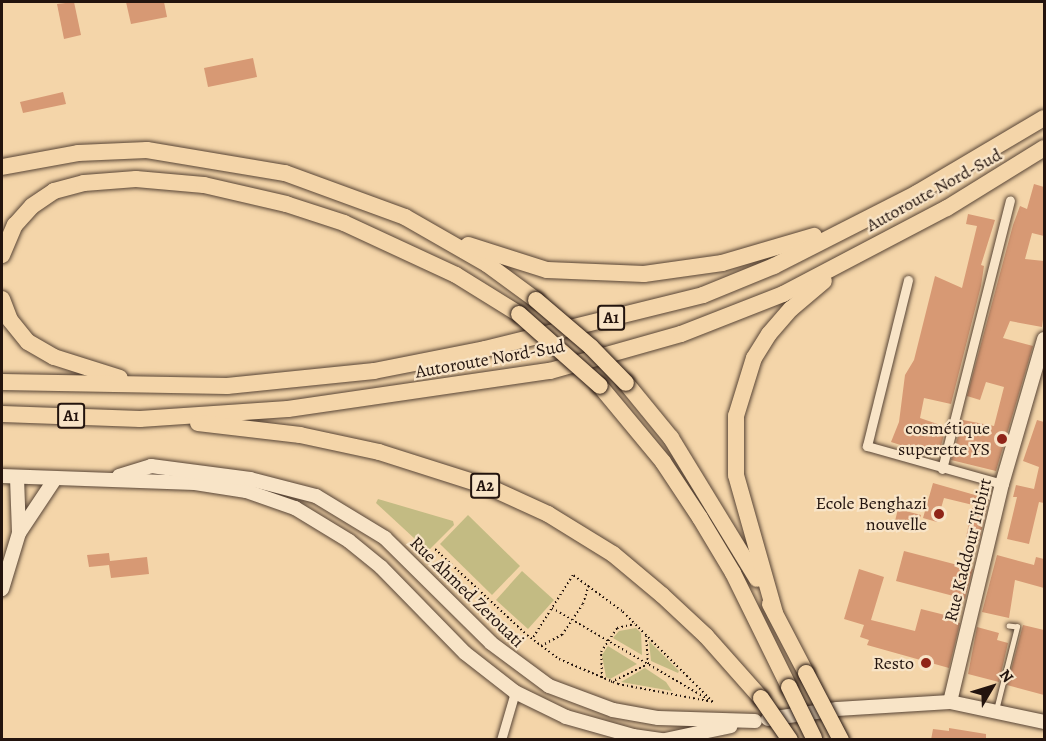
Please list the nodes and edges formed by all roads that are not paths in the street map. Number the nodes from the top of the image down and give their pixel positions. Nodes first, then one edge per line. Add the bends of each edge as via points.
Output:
1 (1044, 118) edge
2 (1044, 148) edge
3 (2, 167) edge
4 (1010, 200) dead end
5 (861, 222) junction
6 (440, 235) junction
7 (862, 252) junction
8 (2, 255) edge
9 (908, 279) dead end
10 (2, 299) edge
11 (1044, 339) edge
12 (2, 382) edge
13 (138, 383) junction
14 (2, 414) edge
15 (140, 420) junction
16 (942, 468) junction
17 (2, 476) edge
18 (17, 478) junction
19 (55, 479) junction
20 (106, 479) junction
21 (1002, 484) junction
22 (19, 533) junction
23 (2, 589) edge
24 (775, 613) junction
25 (1009, 626) dead end
26 (515, 692) junction
27 (950, 702) junction
28 (996, 711) junction
29 (755, 721) junction
30 (1044, 722) edge
31 (814, 739) edge
32 (501, 740) edge
33 (664, 740) edge
34 (790, 740) edge
35 (841, 740) edge

1 - 5 highway, Autoroute Nord-Sud / A1
2 - 7 highway, Autoroute Nord-Sud / A1 via 947,208
3 - 6 highway via 78,153 147,150 216,159 285,173 344,192
4 - 16 street
5 - 6 highway via 722,263 644,274 547,270
5 - 13 highway, Autoroute Nord-Sud / A1 via 774,266 703,295 485,349 374,370 227,386
6 - 24 highway, bridge via 536,300 626,383 671,438 705,489
7 - 15 highway, Autoroute Nord-Sud / A1 via 732,316 550,371 288,409
7 - 24 highway via 790,309 769,334 754,358 736,416 736,476
8 - 31 highway, bridge via 15,225 32,206 54,191 84,183 136,179 204,185 285,204 344,223 456,275 519,314 600,386 663,462 733,573
9 - 16 street via 867,446
10 - 13 highway via 10,320 28,342 54,357
11 - 21 main road, Rue Kaddour Titbirt
12 - 13 highway, Autoroute Nord-Sud / A1
14 - 15 highway, Autoroute Nord-Sud / A1
15 - 34 highway, A2, bridge via 300,435 379,452 489,487 548,514 613,554 706,636 761,698
16 - 21 street
17 - 18 main road, Rue Ahmed Zerouati
18 - 19 main road, Rue Ahmed Zerouati
18 - 22 main road
19 - 20 main road, Rue Ahmed Zerouati
19 - 22 main road
20 - 26 main road, Rue Ahmed Zerouati via 195,483 246,491 295,508 365,554 465,653
20 - 29 main road, Rue Ahmed Zerouati via 152,466 250,479 316,496 385,538 491,643 549,686 613,710 658,718
21 - 27 main road, Rue Kaddour Titbirt
22 - 23 main road
24 - 35 highway, bridge
25 - 28 lane via 1017,627
26 - 32 street
26 - 33 main road, Rue Ahmed Zerouati via 566,717 633,736
27 - 28 main road
27 - 29 main road via 837,709
28 - 30 main road
29 - 33 main road, Rue Ahmed Zerouati

